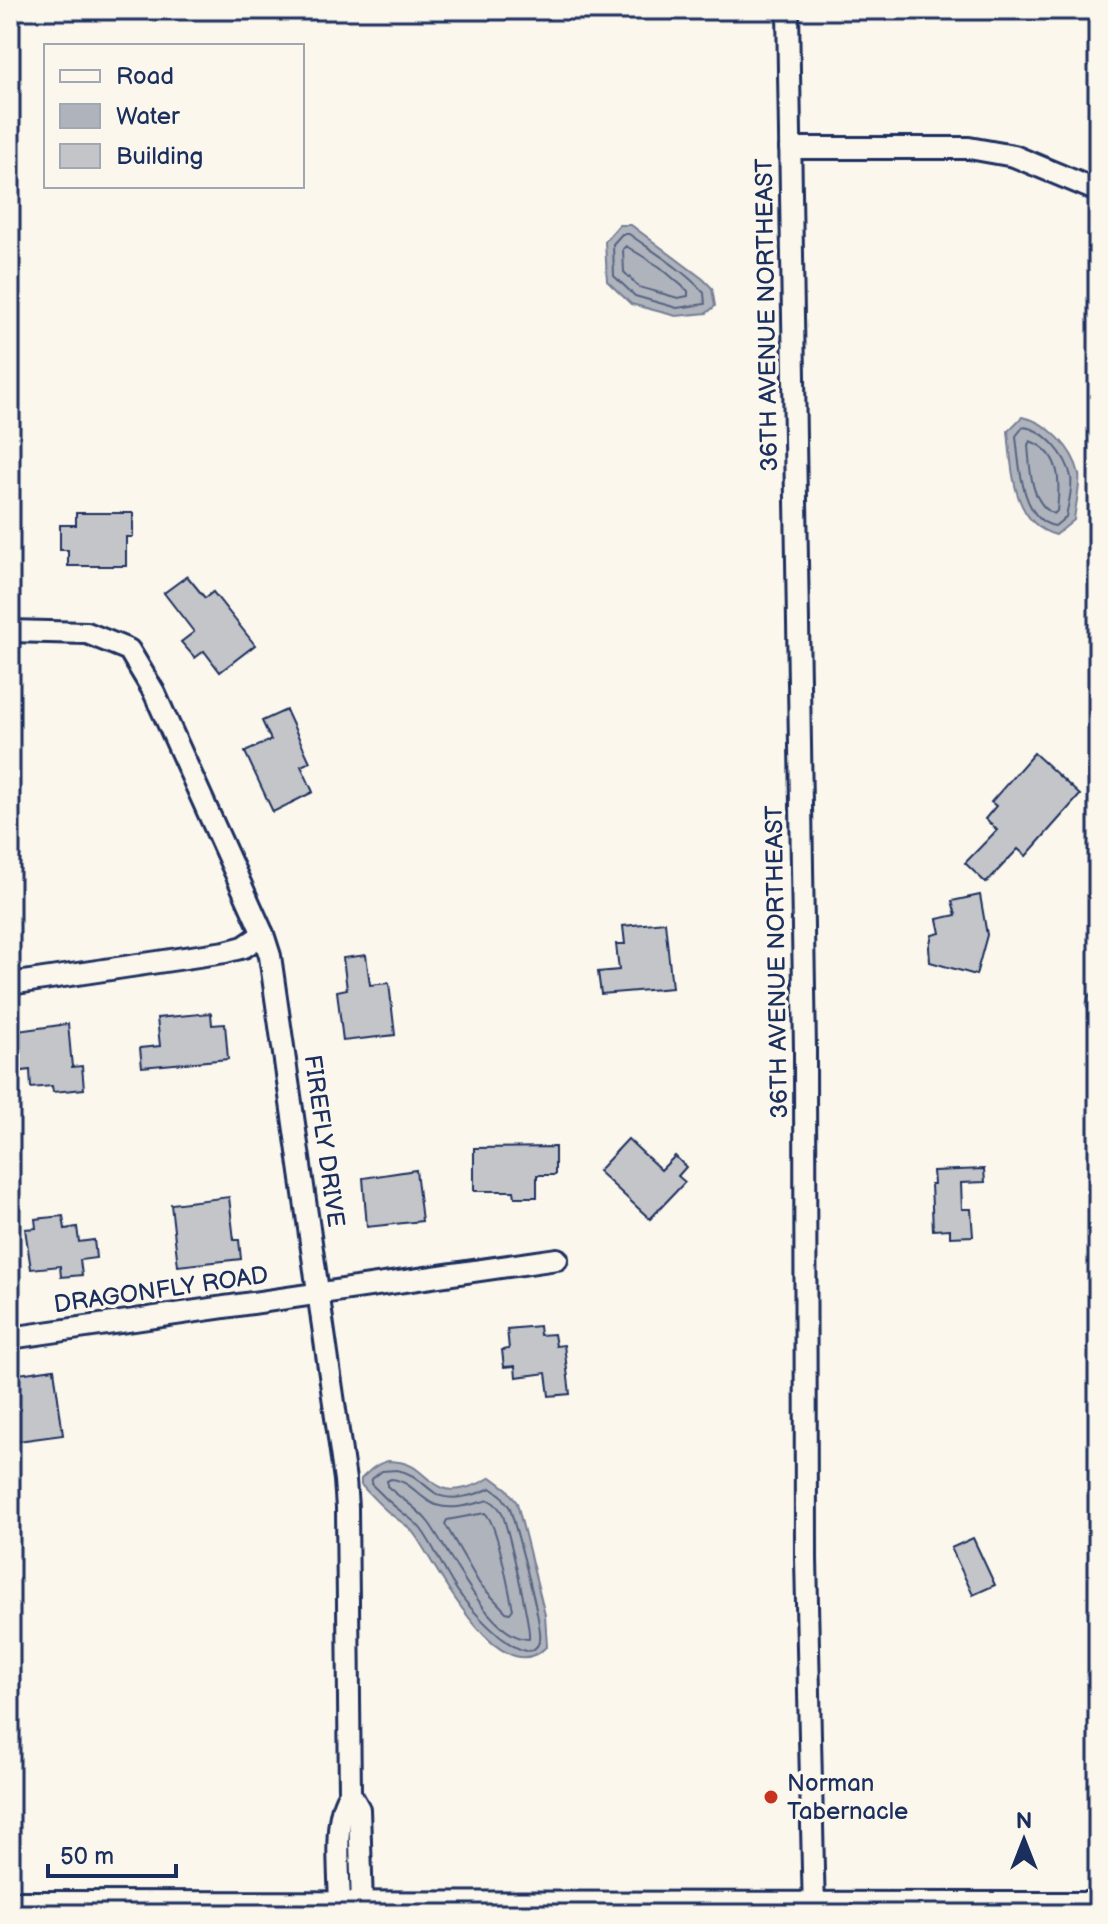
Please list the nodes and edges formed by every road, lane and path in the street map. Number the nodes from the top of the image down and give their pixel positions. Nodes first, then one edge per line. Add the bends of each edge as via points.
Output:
1 (788, 10) edge
2 (790, 148) junction
3 (1098, 191) edge
4 (10, 631) edge
5 (263, 934) junction
6 (10, 984) edge
7 (557, 1259) dead end
8 (320, 1293) junction
9 (10, 1338) edge
10 (10, 1906) edge
11 (351, 1907) junction
12 (1098, 1907) edge
13 (814, 1910) edge

1 - 2 street, 36TH AVENUE NORTHEAST
2 - 3 street via 969,148 1014,156
2 - 13 street, 36TH AVENUE NORTHEAST
4 - 5 street, FIREFLY DRIVE via 87,633 129,650 154,692
5 - 6 street via 225,952
5 - 8 street, FIREFLY DRIVE
7 - 8 street, DRAGONFLY ROAD
8 - 9 street, DRAGONFLY ROAD
8 - 11 street, FIREFLY DRIVE via 347,1508 350,1793 340,1817
10 - 11 street
11 - 13 street
12 - 13 street

